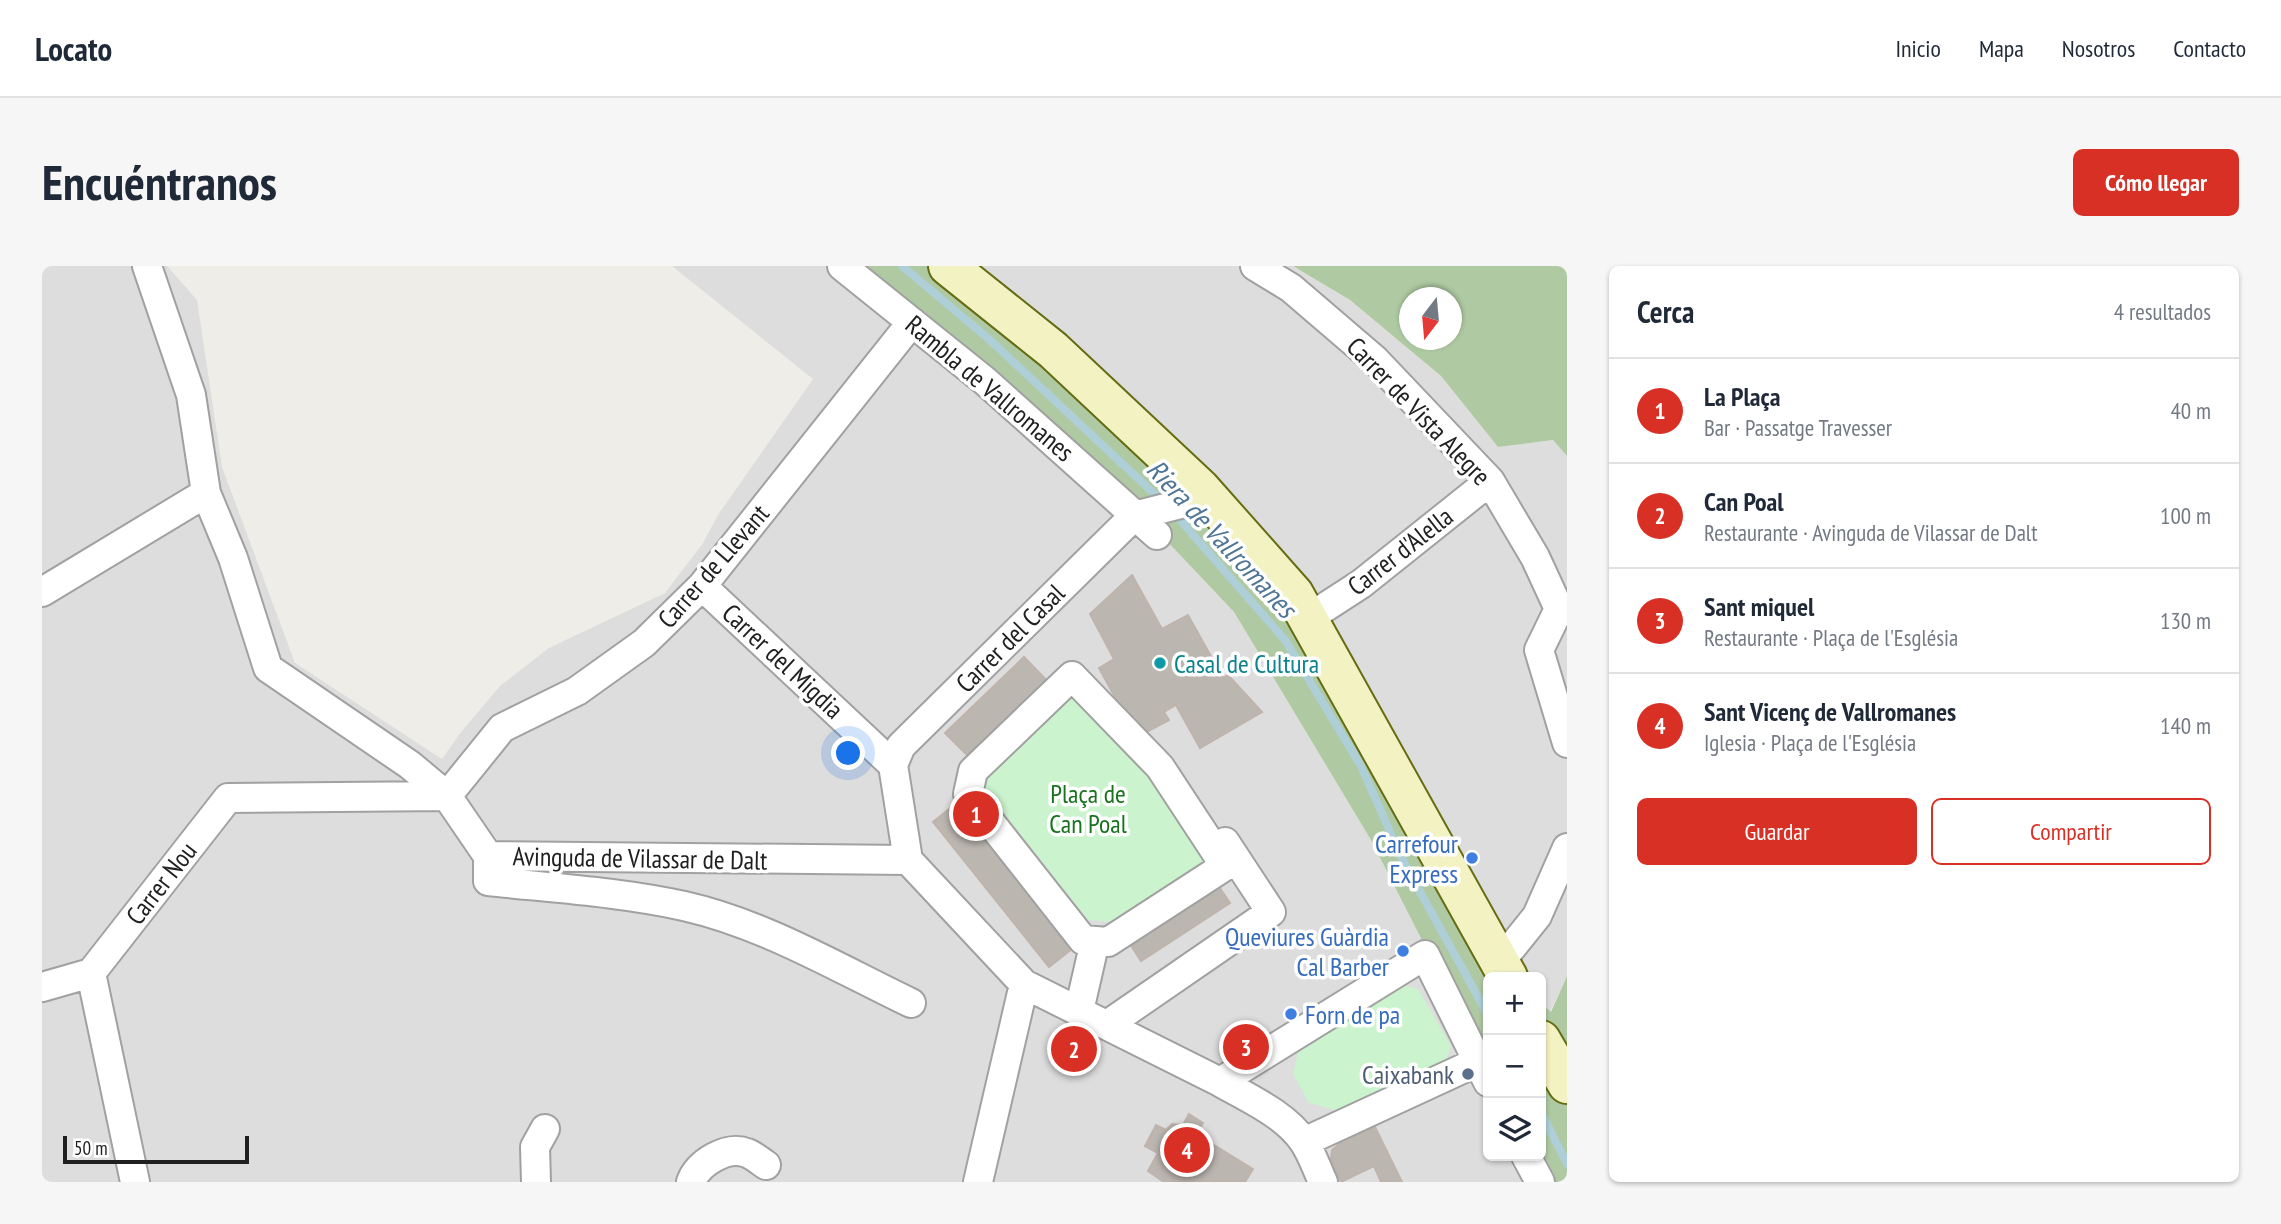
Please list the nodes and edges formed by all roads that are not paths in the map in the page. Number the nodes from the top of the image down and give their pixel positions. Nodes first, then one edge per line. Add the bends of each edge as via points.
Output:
1 (147, 266) edge
2 (842, 266) edge
3 (949, 266) edge
4 (1255, 266) edge
5 (912, 322) junction
6 (1490, 481) junction
7 (206, 493) junction
8 (1208, 497) junction
9 (1134, 516) junction
10 (1157, 535) dead end
11 (702, 586) junction
12 (42, 592) edge
13 (1307, 619) junction
14 (1567, 743) edge
15 (894, 765) junction
16 (447, 796) junction
17 (1225, 842) dead end
18 (1567, 848) edge
19 (488, 856) junction
20 (908, 860) junction
21 (1096, 941) junction
22 (1504, 970) edge
23 (91, 973) junction
24 (1024, 984) junction
25 (42, 987) edge
26 (911, 1003) dead end
27 (1079, 1011) junction
28 (1107, 1024) junction
29 (1546, 1048) edge
30 (1483, 1063) edge
31 (1483, 1068) edge
32 (1220, 1082) junction
33 (1567, 1084) edge
34 (545, 1129) dead end
35 (1304, 1142) junction
36 (1529, 1161) edge
37 (766, 1165) dead end
38 (135, 1182) edge
39 (536, 1182) edge
40 (691, 1182) edge
41 (978, 1182) edge
42 (1322, 1182) edge
43 (1540, 1182) edge

1 - 7 street, Avinguda de Vilassar de Dalt via 191,395
2 - 5 street, Rambla de Vallromanes
3 - 8 street via 1053,350
4 - 6 street, Carrer de Vista Alegre via 1291,288 1375,360
5 - 9 street, Rambla de Vallromanes via 1060,446
5 - 11 street, Carrer de Llevant
6 - 13 street, Carrer d'Alella via 1361,584
6 - 14 street, Carrer de Vista Alegre via 1535,557 1559,609 1539,650
7 - 12 street
7 - 16 street, Avinguda de Vilassar de Dalt via 233,558 268,668 410,765
8 - 9 street
8 - 13 street via 1294,594
9 - 10 street, Rambla de Vallromanes
9 - 15 street, Carrer del Casal via 901,746
11 - 15 street, Carrer del Migdia
11 - 16 street, Carrer de Llevant via 644,643 577,691 502,728
13 - 22 street
15 - 20 street
16 - 19 street, Avinguda de Vilassar de Dalt
16 - 23 street, Carrer Nou via 228,798
17 - 28 street via 1271,912
18 - 22 street via 1537,916
19 - 20 street, Avinguda de Vilassar de Dalt
19 - 26 street via 488,881 685,906 764,934
20 - 24 street
21 - 21 street via 1083,940 968,794 973,771 1072,676 1160,767 1225,866 1108,942
21 - 27 street
23 - 25 street
23 - 38 street
24 - 27 street
24 - 41 street
27 - 28 street
28 - 32 street
29 - 33 street
30 - 32 street via 1425,955
31 - 35 street
32 - 35 street via 1269,1110
34 - 39 street via 535,1147
35 - 42 street
36 - 43 street
37 - 40 street via 745,1151 722,1154 705,1161

